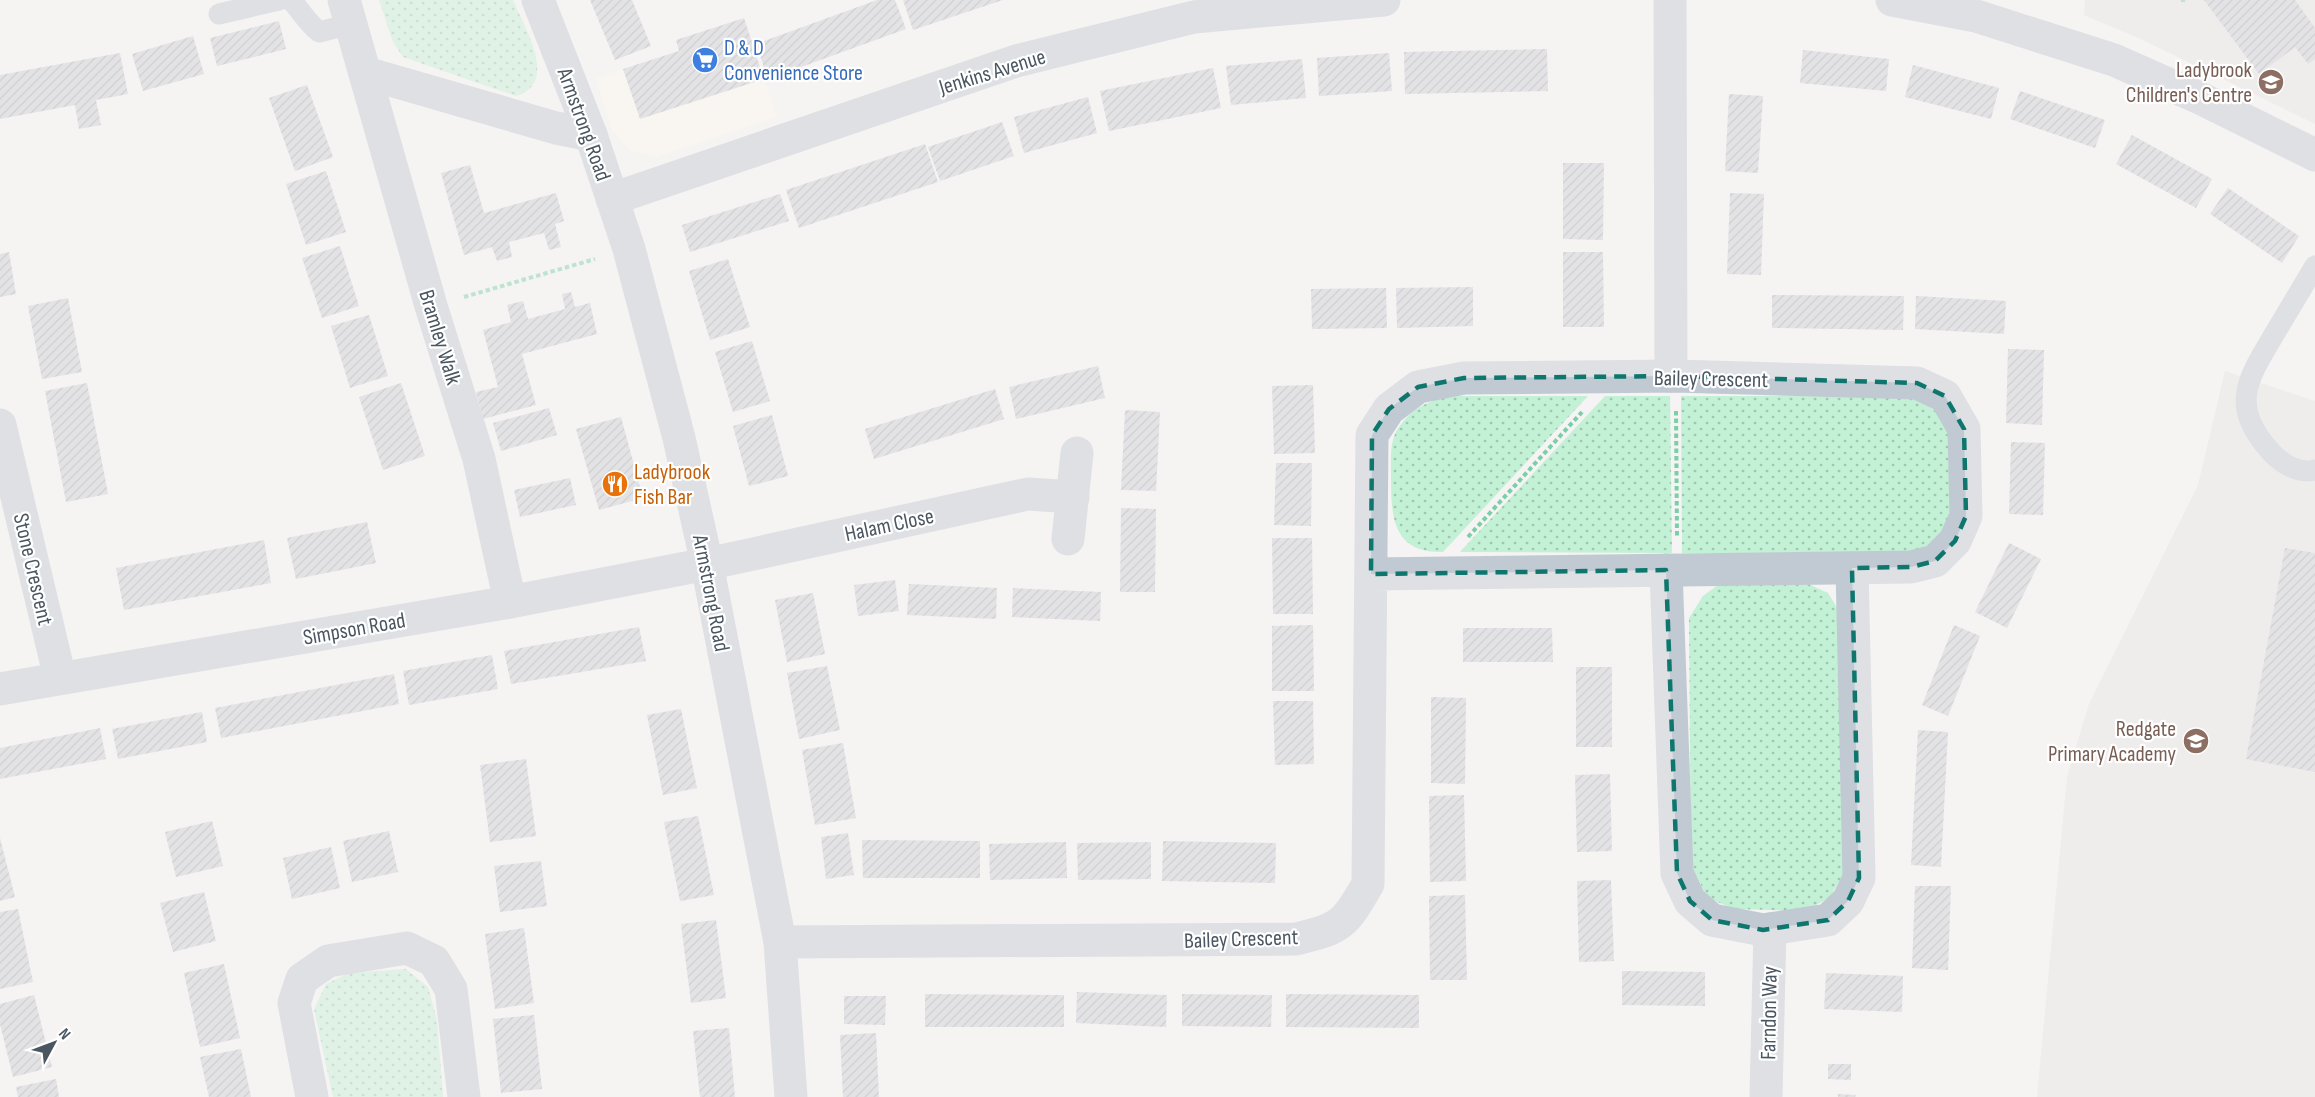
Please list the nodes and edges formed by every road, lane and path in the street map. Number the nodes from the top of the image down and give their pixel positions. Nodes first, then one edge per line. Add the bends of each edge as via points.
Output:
1 (279, 0) edge
2 (291, 0) edge
3 (538, 0) edge
4 (1384, 0) edge
5 (1670, 0) edge
6 (1892, 0) edge
7 (1976, 8) edge
8 (348, 12) edge
9 (219, 14) dead end
10 (366, 73) junction
11 (591, 135) junction
12 (2315, 155) edge
13 (612, 198) junction
14 (629, 249) junction
15 (2315, 266) edge
16 (431, 306) junction
17 (1615, 376) junction
18 (1673, 376) junction
19 (0, 425) edge
20 (1077, 453) dead end
21 (2315, 470) edge
22 (1072, 497) junction
23 (1068, 539) dead end
24 (707, 564) junction
25 (1852, 568) junction
26 (1671, 569) junction
27 (1435, 573) junction
28 (1371, 574) junction
29 (510, 602) junction
30 (60, 678) junction
31 (0, 689) edge
32 (1770, 929) junction
33 (780, 942) junction
34 (312, 1097) edge
35 (464, 1097) edge
36 (791, 1097) edge
37 (1766, 1097) edge

1 - 9 lane
2 - 8 lane via 318,32
3 - 11 street, Armstrong Road
4 - 13 street, Jenkins Avenue via 1194,17 1016,61
5 - 18 street
6 - 7 street
7 - 12 street via 2114,60
8 - 10 street, Bramley Walk
10 - 11 street
10 - 16 street, Bramley Walk
11 - 13 street, Armstrong Road
13 - 14 street, Armstrong Road
14 - 16 path
14 - 24 street, Armstrong Road via 679,438
15 - 21 lane via 2248,378 2246,407 2258,437 2281,463 2307,472
16 - 29 street, Bramley Walk via 479,459
17 - 18 street, Bailey Crescent
17 - 27 path
17 - 28 street, Bailey Crescent via 1464,378 1418,387 1389,409 1372,435
18 - 25 street, Bailey Crescent via 1917,383 1945,396 1964,429 1966,516 1955,541 1935,561 1911,567
18 - 26 path
19 - 30 street, Stone Crescent
20 - 22 street
22 - 23 street
22 - 24 street, Halam Close via 1028,494
24 - 29 street, Simpson Road
24 - 33 street, Armstrong Road
25 - 26 street, Bailey Crescent
25 - 32 street via 1859,878 1848,901 1828,920
26 - 27 street, Bailey Crescent
26 - 32 street via 1677,873 1690,901 1712,920
27 - 28 street, Bailey Crescent
28 - 33 street, Bailey Crescent via 1368,884 1350,915 1330,931 1296,939
29 - 30 street, Simpson Road
30 - 31 street, Simpson Road
32 - 37 street, Farndon Way
33 - 36 street, Armstrong Road
34 - 35 street via 294,1003 302,979 328,961 408,948 434,961 451,989

